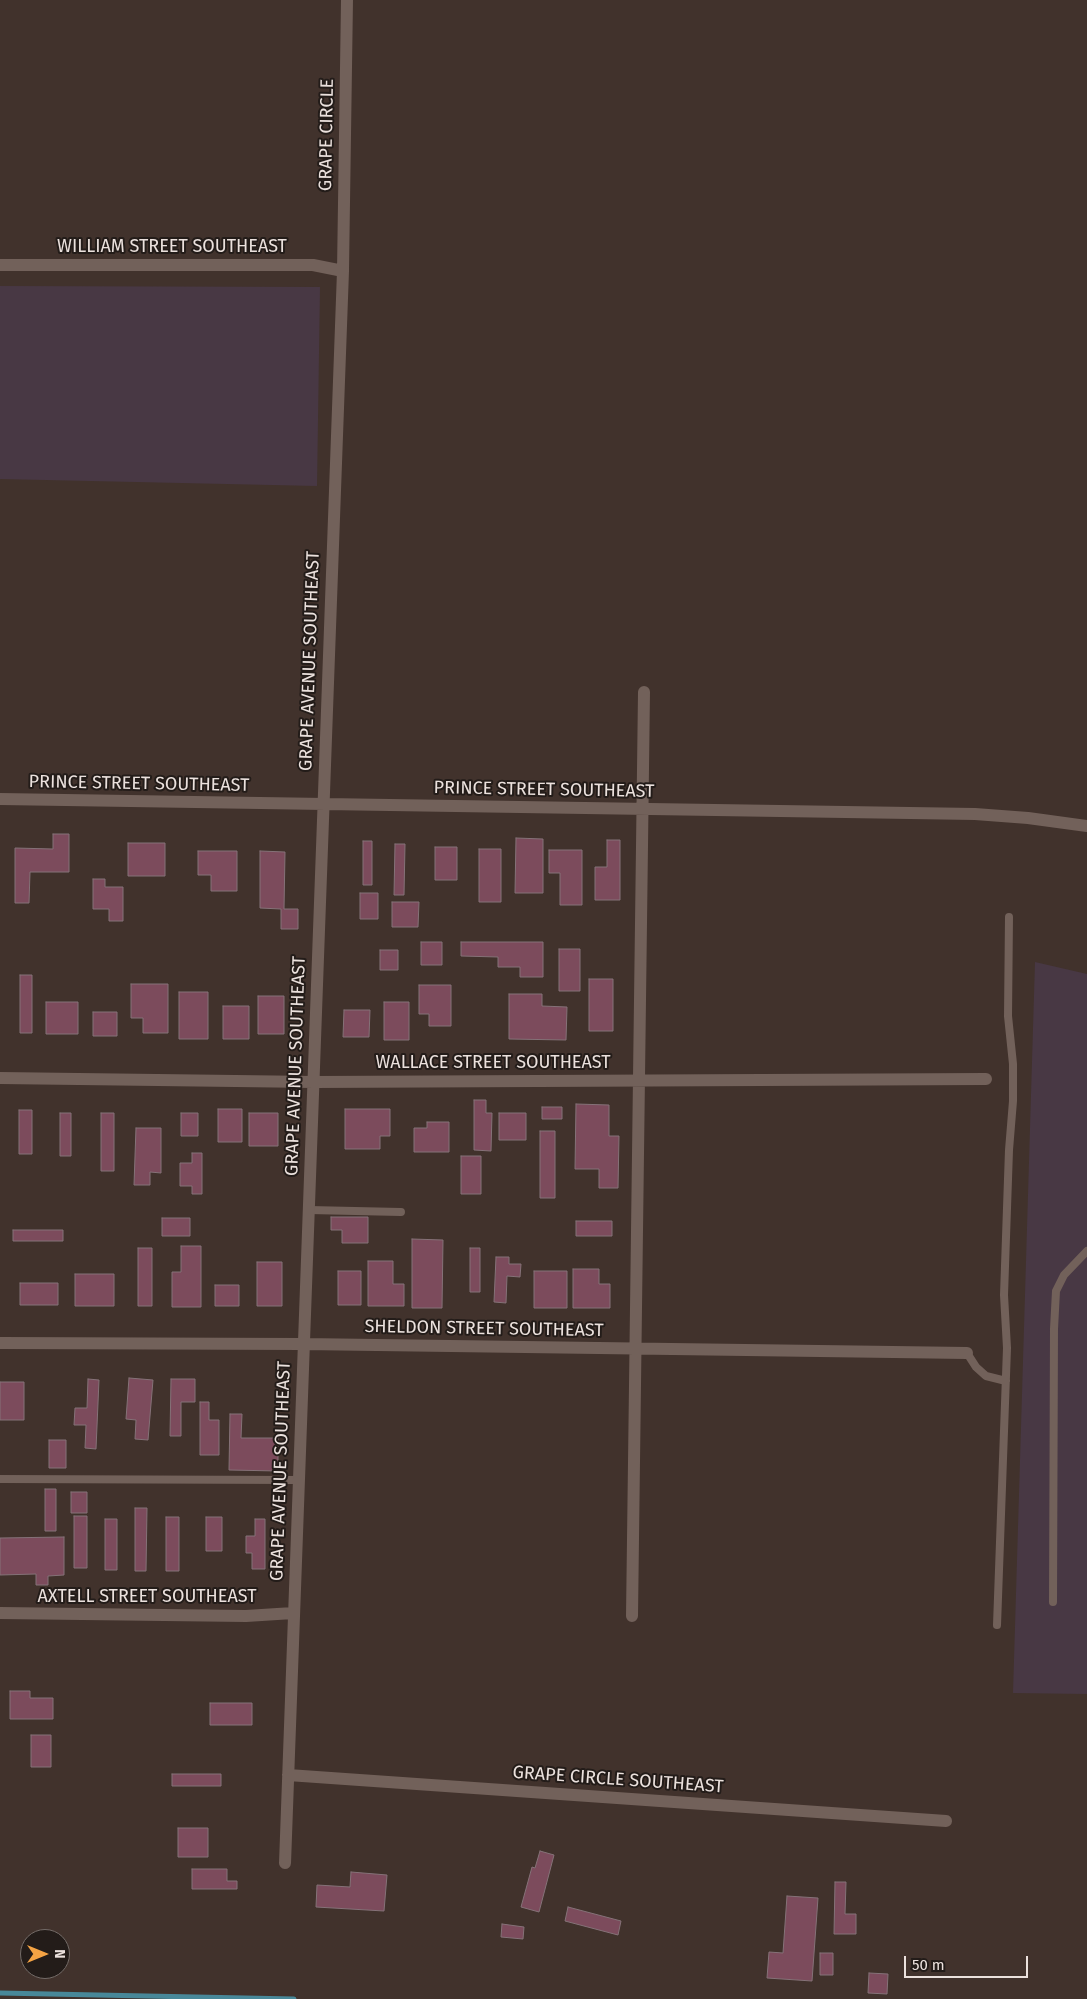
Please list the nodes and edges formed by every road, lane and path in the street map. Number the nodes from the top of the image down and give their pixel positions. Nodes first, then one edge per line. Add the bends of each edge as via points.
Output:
1 (346, 0) edge
2 (0, 265) edge
3 (343, 271) junction
4 (644, 692) dead end
5 (0, 799) edge
6 (322, 805) junction
7 (644, 808) junction
8 (1087, 826) edge
9 (1009, 917) dead end
10 (0, 1078) edge
11 (986, 1079) dead end
12 (639, 1080) junction
13 (314, 1082) junction
14 (309, 1210) junction
15 (401, 1212) dead end
16 (1087, 1251) edge
17 (0, 1343) edge
18 (303, 1344) junction
19 (634, 1348) junction
20 (967, 1353) joint
21 (1006, 1381) junction
22 (0, 1479) edge
23 (298, 1480) junction
24 (1053, 1602) dead end
25 (0, 1613) edge
26 (293, 1613) junction
27 (632, 1616) dead end
28 (998, 1625) dead end
29 (288, 1775) junction
30 (946, 1821) dead end
31 (285, 1863) dead end

1 - 3 street, GRAPE CIRCLE
2 - 3 street, WILLIAM STREET SOUTHEAST via 312,265
3 - 6 street, GRAPE AVENUE SOUTHEAST
4 - 7 street
5 - 6 street, PRINCE STREET SOUTHEAST
6 - 7 street, PRINCE STREET SOUTHEAST
6 - 13 street, GRAPE AVENUE SOUTHEAST
7 - 8 street, PRINCE STREET SOUTHEAST via 974,814
7 - 12 street
9 - 21 lane via 1008,1016 1013,1101 1004,1295
10 - 13 street, WALLACE STREET SOUTHEAST
11 - 12 street, WALLACE STREET SOUTHEAST
12 - 13 street, WALLACE STREET SOUTHEAST
12 - 19 street
13 - 14 street, GRAPE AVENUE SOUTHEAST
14 - 15 lane
14 - 18 street, GRAPE AVENUE SOUTHEAST
16 - 24 lane via 1064,1274 1056,1291
17 - 18 street, SHELDON STREET SOUTHEAST
18 - 19 street, SHELDON STREET SOUTHEAST
18 - 23 street, GRAPE AVENUE SOUTHEAST
19 - 20 street, SHELDON STREET SOUTHEAST
19 - 27 street
20 - 21 lane via 986,1376
21 - 28 lane
22 - 23 lane
23 - 26 street, GRAPE AVENUE SOUTHEAST
25 - 26 street, AXTELL STREET SOUTHEAST via 246,1616
26 - 29 street, GRAPE AVENUE SOUTHEAST
29 - 30 street, GRAPE CIRCLE SOUTHEAST
29 - 31 street, GRAPE AVENUE SOUTHEAST

